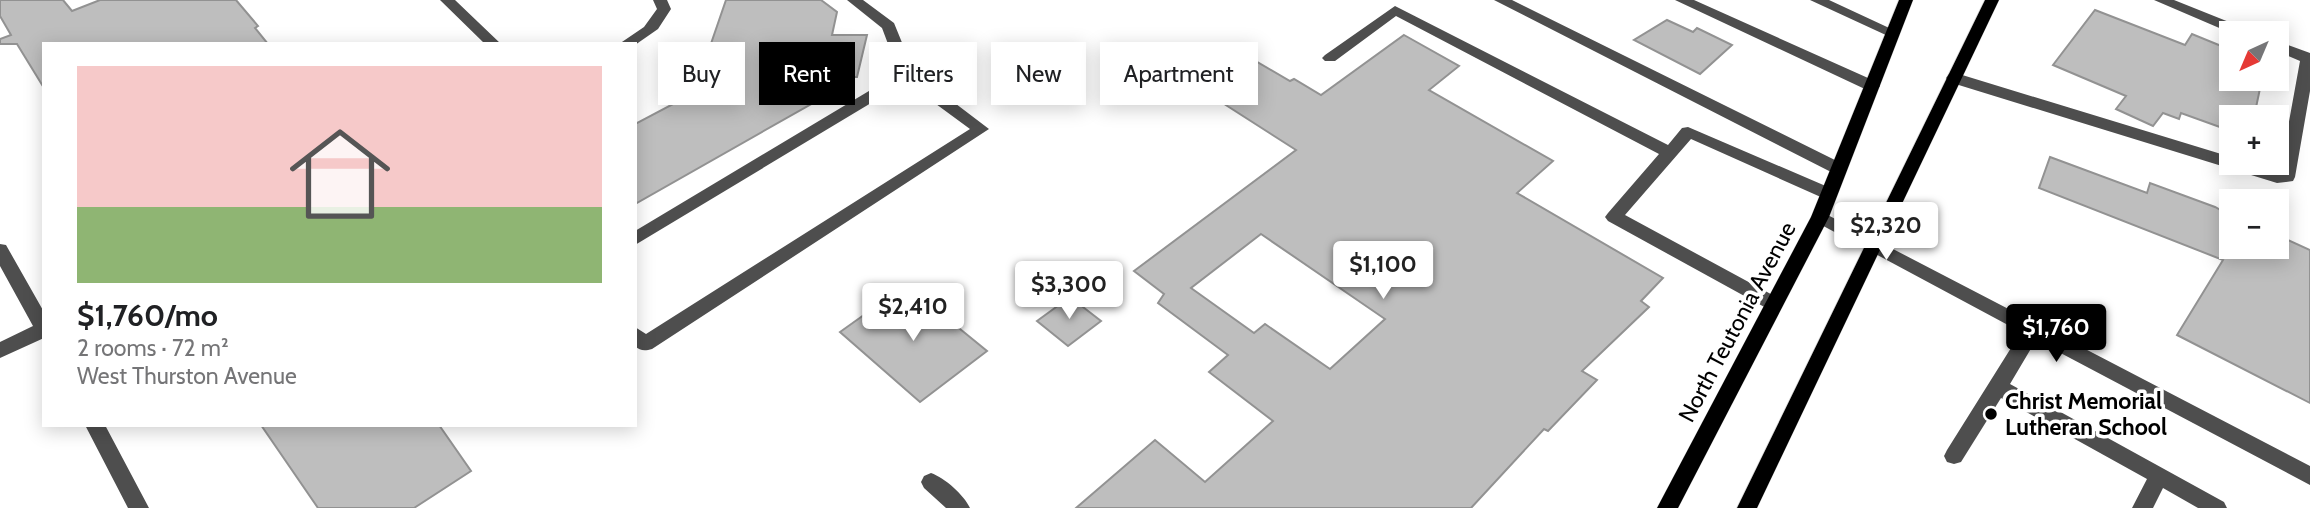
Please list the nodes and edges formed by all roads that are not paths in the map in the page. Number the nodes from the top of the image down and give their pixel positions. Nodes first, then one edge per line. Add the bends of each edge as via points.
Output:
1 (447, 0) edge
2 (660, 0) edge
3 (854, 0) edge
4 (1501, 0) edge
5 (1682, 0) edge
6 (1817, 0) edge
7 (1906, 0) edge
8 (1992, 0) edge
9 (2161, 0) edge
10 (2219, 23) edge
11 (1893, 33) junction
12 (492, 42) edge
13 (630, 42) edge
14 (895, 42) edge
15 (2289, 51) edge
16 (1330, 58) dead end
17 (2309, 59) edge
18 (1954, 78) junction
19 (1872, 86) junction
20 (869, 98) edge
21 (949, 105) edge
22 (1668, 152) junction
23 (2219, 159) edge
24 (2289, 166) edge
25 (1839, 169) junction
26 (2270, 175) edge
27 (2287, 175) edge
28 (1829, 194) junction
29 (1820, 217) junction
30 (637, 238) edge
31 (1873, 245) junction
32 (0, 250) edge
33 (1774, 304) junction
34 (42, 325) edge
35 (2033, 329) junction
36 (42, 330) edge
37 (637, 336) edge
38 (0, 351) edge
39 (1998, 387) junction
40 (96, 427) edge
41 (1954, 456) dead end
42 (2159, 476) junction
43 (2310, 476) edge
44 (931, 482) dead end
45 (139, 508) edge
46 (960, 508) edge
47 (1667, 508) edge
48 (1747, 508) edge
49 (2142, 508) edge
50 (2217, 508) edge

1 - 12 street
2 - 13 street via 664,9 659,21
3 - 14 street via 889,26
4 - 25 street
5 - 19 street
6 - 11 street
7 - 11 main road, North Teutonia Avenue
8 - 18 main road
9 - 10 street
11 - 19 main road, North Teutonia Avenue
15 - 17 street
16 - 22 street via 1395,10
17 - 24 street
18 - 23 street
18 - 31 main road
19 - 25 main road, North Teutonia Avenue
20 - 30 street
21 - 37 street via 981,129 645,344
22 - 28 street via 1688,132
22 - 33 street via 1614,217
25 - 28 main road, North Teutonia Avenue
26 - 27 street
28 - 29 main road, North Teutonia Avenue
29 - 31 street
29 - 33 main road, North Teutonia Avenue
31 - 35 street
31 - 48 main road
32 - 34 street
33 - 47 main road, North Teutonia Avenue
35 - 39 street
35 - 43 street
36 - 38 street
39 - 41 street
39 - 42 street
40 - 45 street
42 - 49 street
42 - 50 street
44 - 46 street

